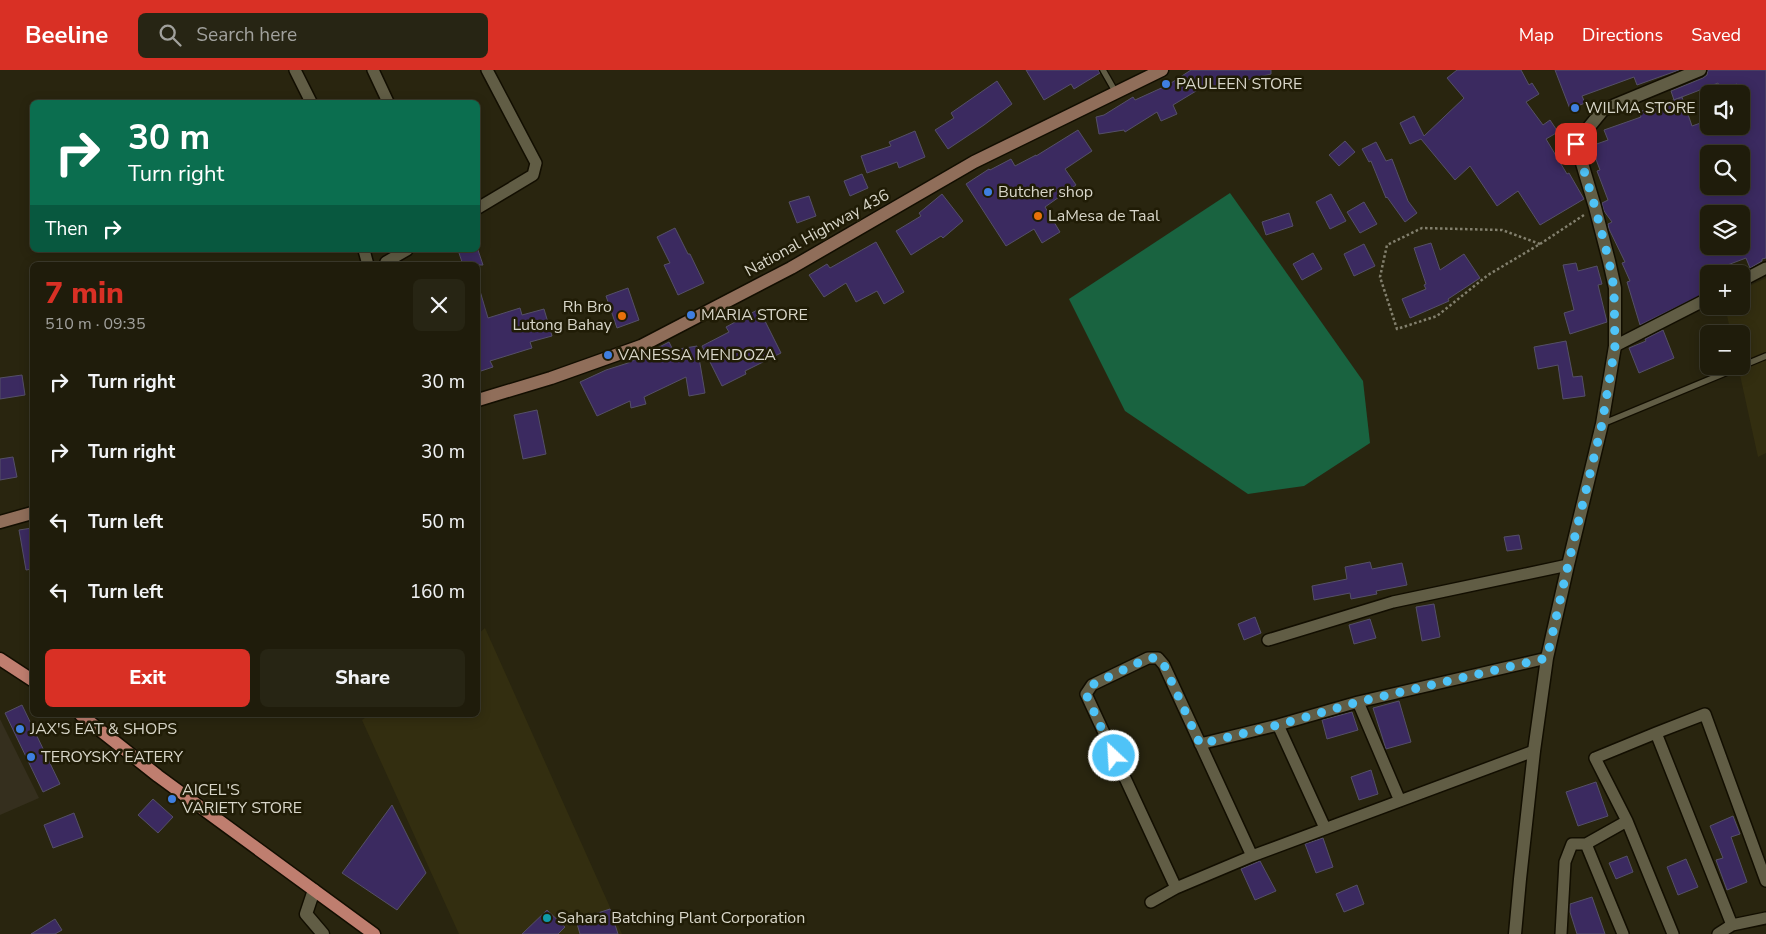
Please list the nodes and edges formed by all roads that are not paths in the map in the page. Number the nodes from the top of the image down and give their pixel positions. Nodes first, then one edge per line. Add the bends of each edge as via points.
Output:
1 (295, 70) edge
2 (373, 70) edge
3 (487, 70) edge
4 (1103, 70) edge
5 (1162, 70) edge
6 (1700, 70) edge
7 (1115, 92) junction
8 (310, 100) edge
9 (387, 100) edge
10 (480, 207) edge
11 (404, 252) edge
12 (386, 262) edge
13 (1766, 268) edge
14 (1750, 276) edge
15 (1700, 303) edge
16 (1615, 346) junction
17 (1766, 356) edge
18 (480, 399) edge
19 (1602, 424) junction
20 (30, 514) edge
21 (0, 522) edge
22 (1568, 565) junction
23 (1268, 640) dead end
24 (1547, 658) junction
25 (0, 659) edge
26 (30, 679) edge
27 (1358, 702) junction
28 (84, 717) edge
29 (1278, 725) junction
30 (1656, 732) junction
31 (1200, 744) junction
32 (1534, 751) junction
33 (1400, 801) junction
34 (1627, 821) junction
35 (1325, 828) junction
36 (1586, 844) junction
37 (1252, 856) junction
38 (1765, 874) edge
39 (1176, 888) junction
40 (314, 890) junction
41 (1151, 902) dead end
42 (1766, 918) edge
43 (1732, 925) junction
44 (323, 934) edge
45 (374, 934) edge
46 (1515, 934) edge
47 (1561, 934) edge
48 (1623, 934) edge
49 (1673, 934) edge
50 (1718, 934) edge

1 - 8 street
2 - 9 street
3 - 10 street via 536,163 533,175
4 - 7 lane
5 - 7 main road, National Highway 436
6 - 16 street via 1604,110 1576,144 1614,288
7 - 18 main road, National Highway 436 via 974,162 791,268 641,346
11 - 12 street
13 - 14 street
15 - 16 street
16 - 19 street
17 - 19 lane
19 - 22 street
20 - 21 main road
22 - 23 street via 1393,602
22 - 24 street
24 - 27 street
24 - 32 street
25 - 26 main road
27 - 29 street
27 - 33 street
28 - 40 main road
29 - 31 street
29 - 35 street
30 - 34 street via 1595,758
30 - 38 street via 1705,714
30 - 43 street
31 - 37 street
31 - 39 street via 1158,658 1148,658 1092,685 1086,694
32 - 33 street
32 - 46 street
33 - 35 street
34 - 36 street
34 - 49 street
35 - 37 street
36 - 47 street via 1572,844 1565,862
36 - 48 street
37 - 39 street
39 - 41 street
40 - 44 street via 306,914
40 - 45 main road
42 - 43 street
43 - 50 street

